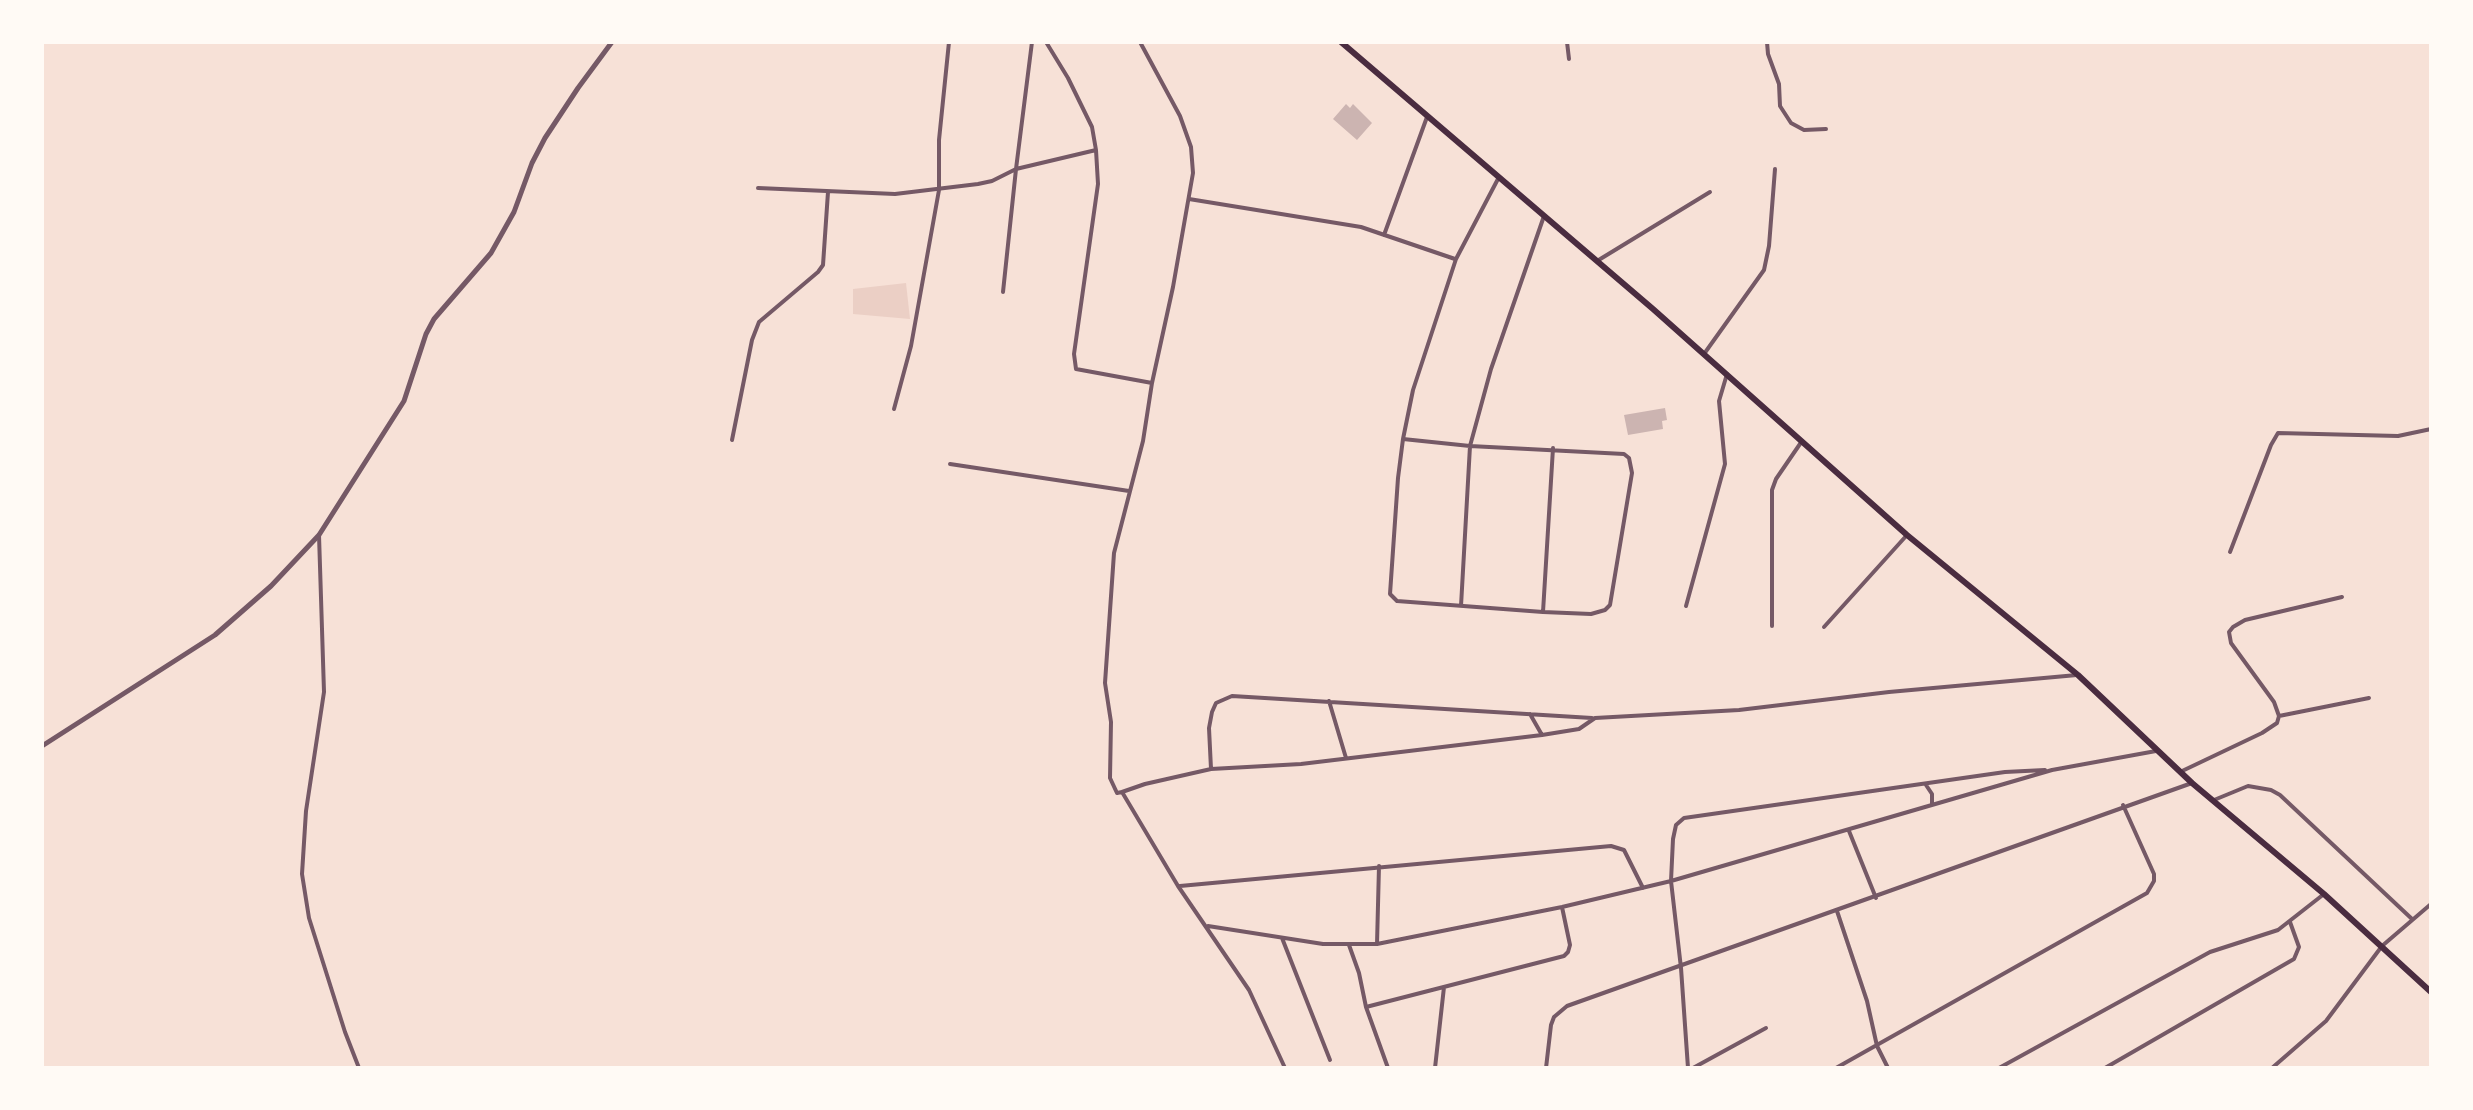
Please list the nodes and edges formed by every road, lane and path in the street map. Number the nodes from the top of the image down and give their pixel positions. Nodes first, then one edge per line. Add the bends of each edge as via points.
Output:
1 (612, 42) edge
2 (949, 42) edge
3 (1032, 42) edge
4 (1046, 42) edge
5 (1140, 42) edge
6 (1341, 42) edge
7 (1567, 42) edge
8 (1767, 42) edge
9 (1569, 59) dead end
10 (1427, 116) junction
11 (1826, 129) dead end
12 (1096, 150) junction
13 (1016, 169) junction
14 (1775, 169) dead end
15 (1499, 177) junction
16 (758, 188) dead end
17 (939, 190) junction
18 (828, 192) junction
19 (1710, 192) dead end
20 (1189, 199) junction
21 (1544, 216) junction
22 (1384, 235) junction
23 (1456, 259) junction
24 (1597, 261) junction
25 (1003, 292) dead end
26 (1704, 354) junction
27 (1727, 374) junction
28 (1152, 383) junction
29 (894, 409) dead end
30 (2431, 429) edge
31 (1403, 439) junction
32 (732, 440) dead end
33 (1802, 441) junction
34 (1470, 446) junction
35 (1553, 448) junction
36 (950, 464) dead end
37 (1129, 491) junction
38 (319, 535) junction
39 (1907, 535) junction
40 (2230, 552) dead end
41 (2342, 597) dead end
42 (1686, 606) dead end
43 (1461, 607) junction
44 (1543, 612) junction
45 (1772, 626) dead end
46 (1824, 627) dead end
47 (2078, 675) junction
48 (2369, 698) dead end
49 (1329, 701) junction
50 (1530, 714) junction
51 (2279, 716) junction
52 (1595, 718) junction
53 (1542, 735) junction
54 (42, 746) edge
55 (2156, 751) junction
56 (1346, 758) junction
57 (1211, 769) junction
58 (2052, 770) junction
59 (2180, 772) junction
60 (2192, 783) junction
61 (1926, 785) junction
62 (1122, 792) junction
63 (2214, 800) junction
64 (1932, 804) junction
65 (2123, 805) junction
66 (1849, 831) junction
67 (1379, 866) junction
68 (1671, 881) junction
69 (1178, 886) junction
70 (1643, 888) junction
71 (2324, 894) junction
72 (1876, 898) junction
73 (2431, 904) edge
74 (1562, 907) junction
75 (1837, 911) junction
76 (2412, 919) junction
77 (2290, 922) junction
78 (1206, 926) junction
79 (1282, 938) junction
80 (1377, 944) junction
81 (1349, 945) junction
82 (2382, 946) junction
83 (1681, 968) junction
84 (1444, 987) junction
85 (2430, 990) edge
86 (1366, 1007) junction
87 (1766, 1028) dead end
88 (1877, 1046) junction
89 (1330, 1060) dead end
90 (359, 1068) edge
91 (1285, 1068) edge
92 (1388, 1068) edge
93 (1435, 1068) edge
94 (1546, 1068) edge
95 (1690, 1068) edge
96 (1836, 1068) edge
97 (1888, 1068) edge
98 (1999, 1068) edge
99 (2105, 1068) edge
100 (2272, 1068) edge

1 - 38 street via 545,138 491,253 434,319 404,401
2 - 17 street
3 - 13 street
4 - 12 street via 1092,127
5 - 20 street via 1187,133 1193,163
6 - 10 main road
7 - 9 street
8 - 11 street via 1780,106 1791,123 1804,130
10 - 15 main road
10 - 22 street
12 - 13 street
12 - 28 street via 1098,184 1074,363 1081,372
13 - 17 street via 992,181
13 - 25 street
14 - 26 street via 1764,270
15 - 21 main road
15 - 23 street
16 - 18 street
17 - 18 street
17 - 29 street
18 - 32 street via 823,265 755,329
19 - 24 street
20 - 22 street via 1335,221
20 - 28 street
21 - 24 main road
21 - 34 street
22 - 23 street
23 - 31 street via 1413,390
24 - 26 main road
26 - 27 main road
27 - 33 main road
27 - 42 street via 1719,401 1725,464
28 - 37 street
30 - 40 street via 2381,436 2278,433
31 - 34 street
31 - 43 street via 1390,594 1397,601
33 - 39 main road
33 - 45 street via 1772,490
34 - 35 street
34 - 43 street
35 - 44 street
35 - 44 street via 1624,454 1632,473 1610,605 1599,613
36 - 37 street
37 - 62 street via 1114,553 1105,683 1110,778 1117,793
38 - 54 street via 215,635
38 - 90 street via 324,692 302,874 309,918
39 - 46 street
39 - 47 main road
41 - 51 street via 2245,620 2229,632
43 - 44 street
47 - 52 street via 1739,710
47 - 55 main road
48 - 51 street
49 - 50 street
49 - 56 street
49 - 57 street via 1256,696 1216,703 1210,718
50 - 52 street
50 - 53 street
51 - 59 street via 2272,728
52 - 53 street via 1579,729
53 - 56 street
55 - 58 street
55 - 59 main road
56 - 57 street
57 - 62 street
58 - 61 street
58 - 64 street
59 - 60 main road
60 - 63 main road
60 - 65 street
61 - 64 street
61 - 68 street via 1684,818 1673,839
62 - 69 street
63 - 71 main road
63 - 76 street via 2248,786 2271,790
64 - 66 street
65 - 72 street
65 - 88 street via 2154,874 2147,893
66 - 68 street
66 - 72 street
67 - 69 street
67 - 70 street via 1611,846 1628,856
67 - 80 street
68 - 70 street
68 - 83 street
69 - 78 street
70 - 74 street
71 - 77 street
71 - 82 main road
72 - 75 street
73 - 76 street
74 - 80 street
74 - 84 street via 1570,945 1564,956
75 - 83 street
75 - 88 street
76 - 82 street
77 - 98 street via 2210,952
77 - 99 street via 2299,947 2294,959
78 - 79 street
78 - 91 street via 1249,990
79 - 81 street
79 - 89 street
80 - 81 street
81 - 86 street
82 - 85 main road
82 - 100 street via 2335,1011
83 - 94 street via 1560,1011 1551,1025
83 - 95 street
84 - 86 street
84 - 93 street
86 - 92 street
87 - 95 street
88 - 96 street
88 - 97 street

